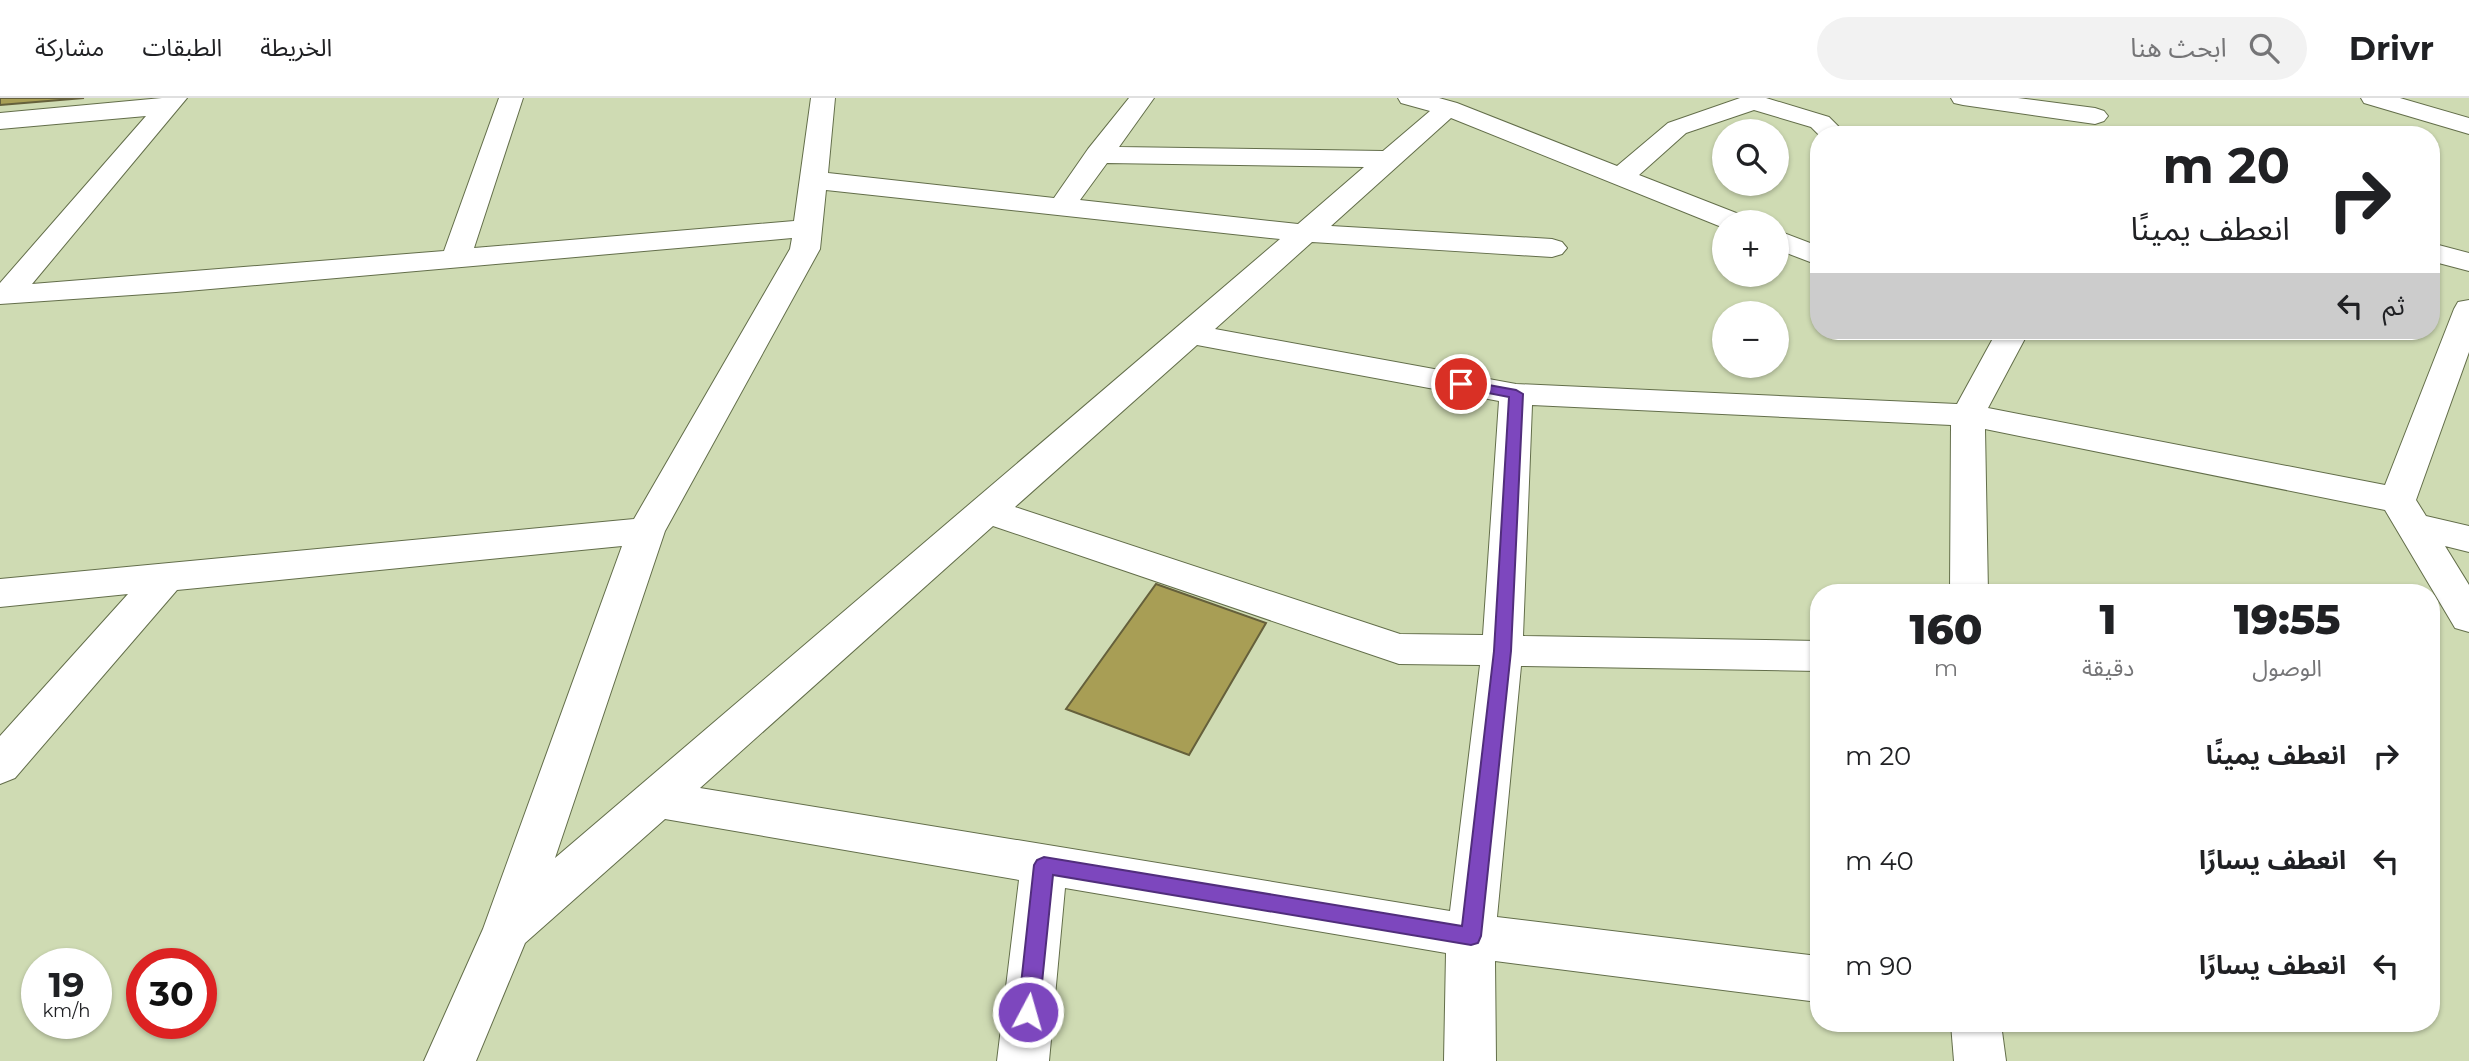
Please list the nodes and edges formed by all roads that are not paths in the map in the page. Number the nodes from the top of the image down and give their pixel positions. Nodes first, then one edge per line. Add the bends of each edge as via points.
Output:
1 (511, 98) edge
2 (822, 98) edge
3 (1142, 98) edge
4 (1410, 98) edge
5 (1492, 98) edge
6 (1963, 98) edge
7 (2377, 98) edge
8 (171, 102) edge
9 (1461, 113) junction
10 (2095, 116) edge
11 (1825, 118) edge
12 (0, 121) edge
13 (2469, 126) edge
14 (1097, 155) junction
15 (1390, 159) junction
16 (1620, 177) junction
17 (813, 180) junction
18 (1061, 207) junction
19 (1712, 213) edge
20 (807, 228) junction
21 (1305, 233) junction
22 (1789, 244) edge
23 (1552, 248) dead end
24 (1810, 253) edge
25 (2440, 254) edge
26 (456, 259) junction
27 (2469, 262) edge
28 (3, 295) edge
29 (2468, 314) edge
30 (1189, 334) junction
31 (2006, 340) edge
32 (1516, 394) junction
33 (1968, 415) junction
34 (987, 511) junction
35 (2406, 513) junction
36 (646, 531) junction
37 (2469, 539) edge
38 (166, 577) junction
39 (1969, 584) edge
40 (0, 593) edge
41 (2469, 618) edge
42 (1502, 651) junction
43 (1810, 656) edge
44 (0, 766) edge
45 (655, 799) junction
46 (1044, 865) junction
47 (507, 929) junction
48 (1471, 936) junction
49 (1810, 978) edge
50 (1977, 1032) edge
51 (450, 1061) edge
52 (1023, 1061) edge
53 (1470, 1061) edge
54 (1980, 1061) edge

1 - 26 street
2 - 17 street
3 - 14 street
4 - 9 street
5 - 9 street
6 - 10 street
7 - 13 street
8 - 12 street
8 - 28 street
9 - 15 street
9 - 16 street
11 - 16 street via 1753,102 1677,128
14 - 15 street
14 - 18 street
15 - 21 street
16 - 19 street
17 - 18 street
17 - 20 street
18 - 21 street
20 - 26 street
20 - 36 street via 805,249
21 - 23 street
21 - 30 street
22 - 24 street
25 - 27 street
26 - 28 street
29 - 35 street
30 - 32 street
30 - 34 street
31 - 33 street
32 - 33 street
32 - 42 street
33 - 35 street
33 - 39 street
34 - 42 street via 1399,649
34 - 45 street
35 - 37 street
35 - 41 street
36 - 38 street
36 - 47 street
38 - 40 street
38 - 44 street
42 - 43 street
42 - 48 street
45 - 46 street
45 - 47 street
46 - 48 street
46 - 52 street
47 - 51 street
48 - 49 street
48 - 53 street
50 - 54 street

